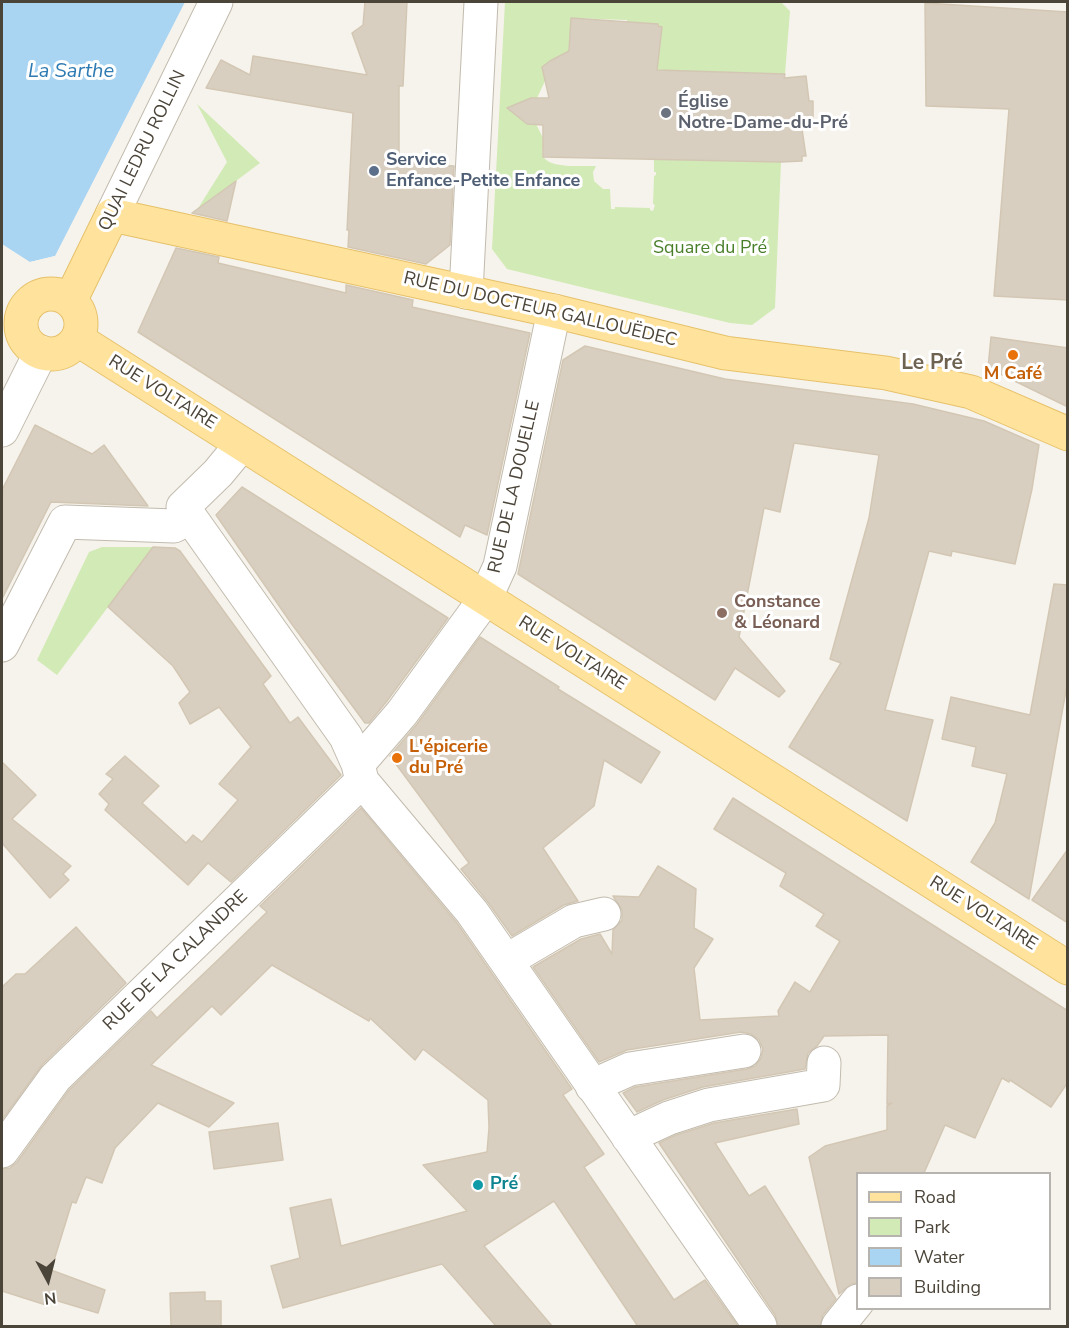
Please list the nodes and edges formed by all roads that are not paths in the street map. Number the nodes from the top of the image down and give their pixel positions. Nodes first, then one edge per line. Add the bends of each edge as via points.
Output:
1 (216, 2) edge
2 (481, 2) edge
3 (112, 215) junction
4 (466, 292) junction
5 (17, 301) edge
6 (70, 301) junction
7 (554, 311) junction
8 (77, 339) junction
9 (41, 352) junction
10 (2, 430) edge
11 (1068, 434) edge
12 (242, 444) junction
13 (189, 517) junction
14 (485, 598) junction
15 (2, 645) edge
16 (360, 772) junction
17 (604, 914) dead end
18 (506, 961) junction
19 (1068, 968) edge
20 (744, 1051) dead end
21 (824, 1063) dead end
22 (592, 1086) junction
23 (628, 1137) junction
24 (2, 1151) edge
25 (856, 1304) edge
26 (760, 1326) edge
27 (838, 1326) edge

1 - 3 street, QUAI LEDRU ROLLIN
2 - 4 street
3 - 4 main road, RUE DU DOCTEUR GALLOUËDEC
3 - 6 main road, QUAI LEDRU ROLLIN
4 - 7 main road, RUE DU DOCTEUR GALLOUËDEC
5 - 6 main road via 54,294
5 - 9 main road via 26,340
6 - 8 main road via 81,319
7 - 11 main road, RUE DU DOCTEUR GALLOUËDEC via 725,353 886,373 971,392
7 - 14 street, RUE DE LA DOUELLE via 500,566
8 - 9 main road via 62,352
8 - 12 main road, RUE VOLTAIRE
9 - 10 street
12 - 13 street via 183,507
12 - 14 main road, RUE VOLTAIRE
13 - 15 street via 174,526 65,522
13 - 16 street via 346,737
14 - 16 street, RUE DE LA DOUELLE
14 - 19 main road, RUE VOLTAIRE
16 - 18 street via 472,912
16 - 24 street, RUE DE LA CALANDRE via 55,1078
17 - 18 street via 574,921
18 - 22 street
20 - 22 street via 630,1069
21 - 23 street via 823,1085 710,1106 669,1118
22 - 23 street
23 - 26 street
25 - 27 street

